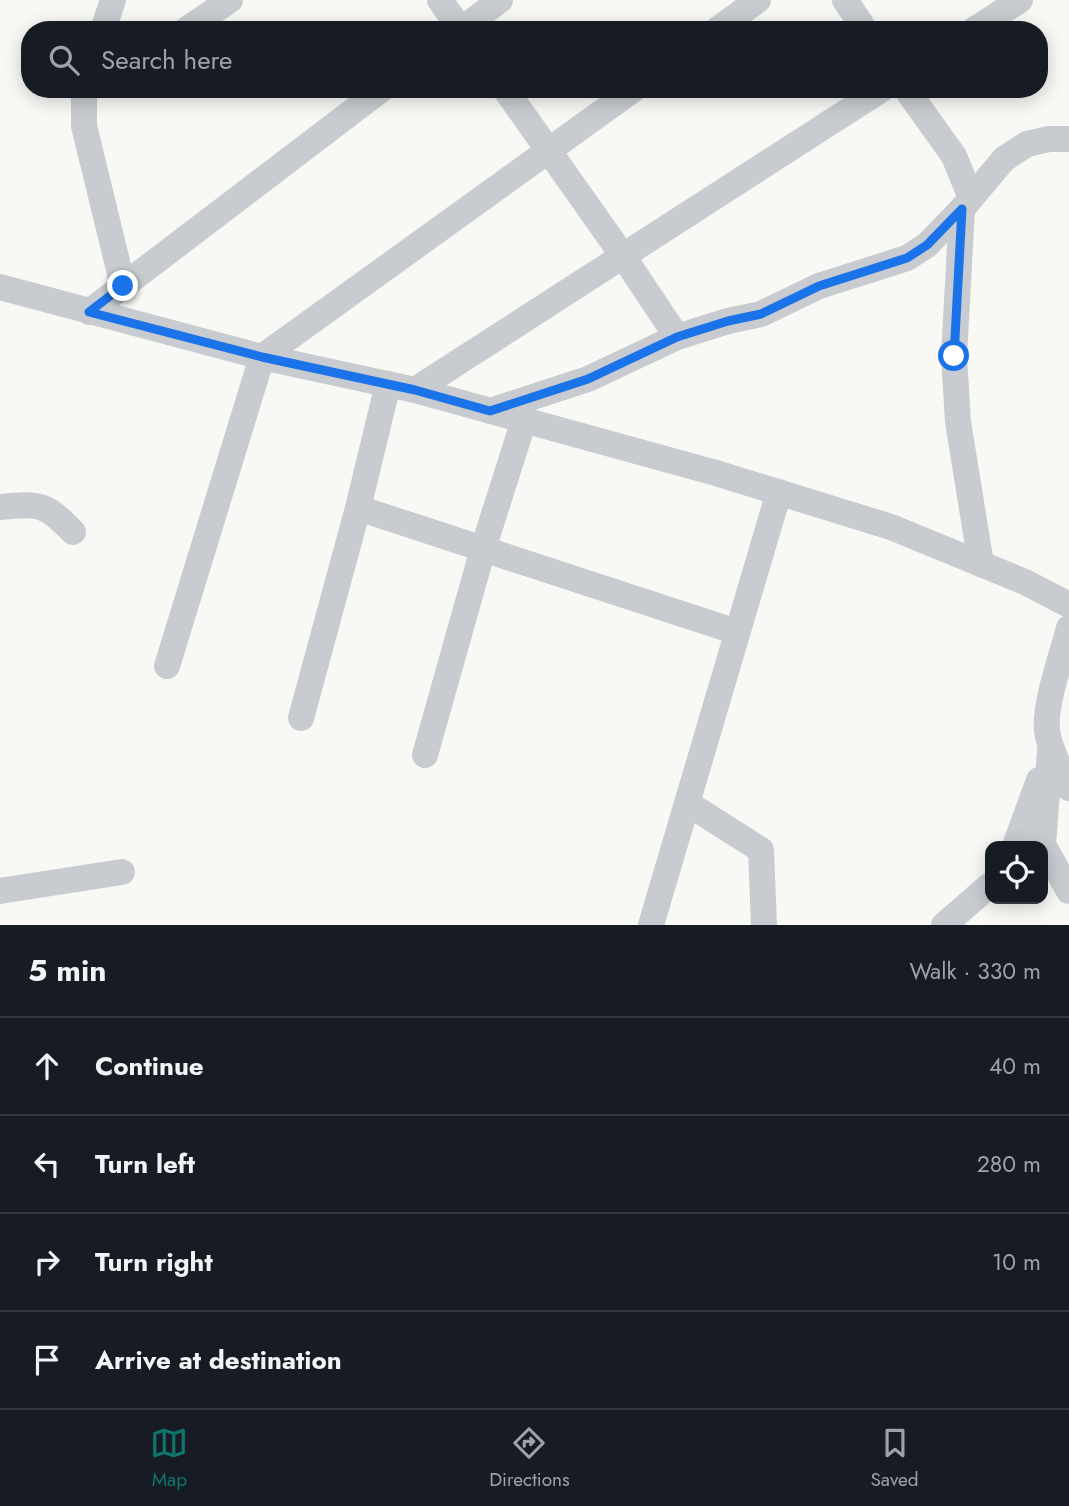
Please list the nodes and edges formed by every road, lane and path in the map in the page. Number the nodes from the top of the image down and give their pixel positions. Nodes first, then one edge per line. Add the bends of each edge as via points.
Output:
1 (113, 0) edge
2 (230, 0) edge
3 (440, 0) edge
4 (500, 0) edge
5 (758, 0) edge
6 (845, 0) edge
7 (1020, 0) edge
8 (106, 21) edge
9 (199, 21) edge
10 (455, 21) edge
11 (473, 21) edge
12 (729, 21) edge
13 (859, 21) edge
14 (988, 21) edge
15 (88, 98) edge
16 (370, 98) edge
17 (512, 98) edge
18 (622, 98) edge
19 (868, 98) edge
20 (912, 98) edge
21 (1069, 139) edge
22 (550, 150) junction
23 (967, 204) junction
24 (623, 256) junction
25 (123, 286) junction
26 (0, 287) edge
27 (89, 312) junction
28 (677, 337) junction
29 (262, 357) junction
30 (388, 384) junction
31 (415, 390) junction
32 (490, 411) junction
33 (524, 420) junction
34 (779, 492) junction
35 (0, 507) edge
36 (358, 508) junction
37 (73, 532) dead end
38 (483, 549) junction
39 (981, 564) junction
40 (1068, 609) edge
41 (737, 632) junction
42 (167, 666) dead end
43 (301, 718) dead end
44 (1051, 746) junction
45 (425, 755) dead end
46 (1069, 788) edge
47 (687, 803) junction
48 (1017, 841) edge
49 (122, 872) dead end
50 (985, 889) edge
51 (0, 891) edge
52 (1069, 891) edge
53 (651, 925) edge
54 (764, 925) edge
55 (944, 925) edge

1 - 8 street
2 - 9 street
3 - 10 street
4 - 11 street
5 - 12 street
6 - 13 street
7 - 14 street
15 - 25 street via 84,126
16 - 25 street
17 - 22 street
18 - 22 street
19 - 24 street
20 - 23 street via 954,156
21 - 23 street via 1027,144 1004,159
22 - 24 street
22 - 29 street
23 - 28 street via 927,245 907,258 819,286 761,314
23 - 39 street via 954,356 958,422
24 - 28 street
24 - 31 street
25 - 27 street
26 - 27 street
27 - 29 street
28 - 32 street via 588,379
29 - 30 street
29 - 42 street
30 - 31 street
30 - 36 street
31 - 32 street
32 - 33 street
33 - 34 street
33 - 38 street
34 - 39 street via 891,527
34 - 41 street
35 - 37 street via 37,504
36 - 38 street
36 - 43 street
38 - 41 street
38 - 45 street
39 - 40 street via 1025,582
40 - 44 street via 1047,729
41 - 47 street
44 - 46 street
44 - 48 street
44 - 52 street via 1043,845
47 - 53 street
47 - 54 street via 761,850
49 - 51 street
50 - 55 street

